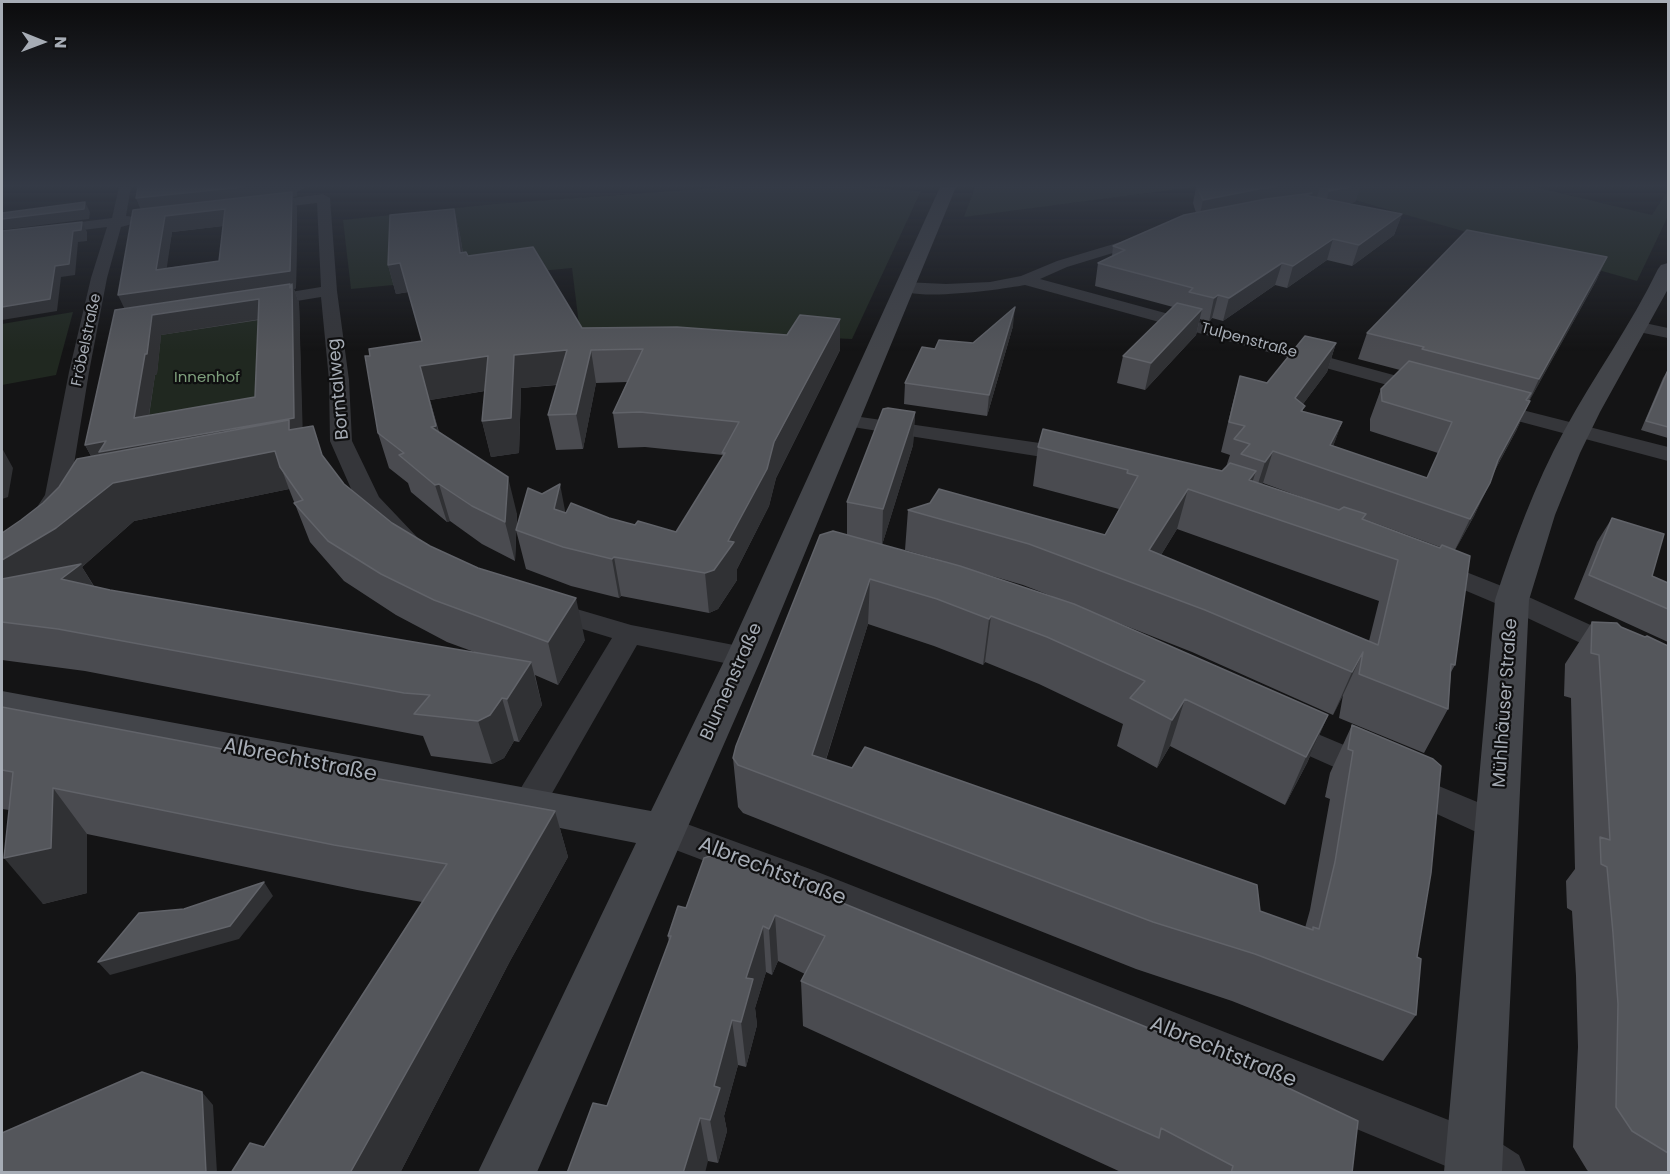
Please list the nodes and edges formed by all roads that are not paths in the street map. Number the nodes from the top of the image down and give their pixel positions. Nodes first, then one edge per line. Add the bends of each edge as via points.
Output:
1 (110, 242) edge
2 (329, 242) edge
3 (924, 242) edge
4 (1136, 242) edge
5 (1668, 269) edge
6 (1025, 280) junction
7 (329, 285) junction
8 (904, 287) junction
9 (243, 298) edge
10 (1640, 327) junction
11 (1668, 333) edge
12 (1448, 396) edge
13 (1471, 402) edge
14 (847, 421) junction
15 (1577, 431) junction
16 (1668, 454) edge
17 (1099, 459) edge
18 (426, 552) edge
19 (1407, 556) edge
20 (2, 559) edge
21 (1512, 600) junction
22 (525, 602) edge
23 (629, 634) junction
24 (744, 657) junction
25 (1668, 672) edge
26 (2, 704) edge
27 (1261, 722) edge
28 (527, 806) junction
29 (1498, 826) junction
30 (665, 831) junction
31 (1483, 1167) edge
32 (507, 1173) edge

1 - 20 street, Fröbelstraße via 99,319 79,372 69,493
2 - 7 street, Borntalweg
3 - 8 street, Blumenstraße
4 - 6 street via 1062,264
5 - 10 street, Mühlhäuser Straße
6 - 8 street via 990,287
6 - 12 street, Tulpenstraße
7 - 9 street
7 - 18 street, Borntalweg via 339,380 329,443 368,500 408,541
8 - 14 street, Blumenstraße
10 - 11 street
10 - 15 street, Mühlhäuser Straße
13 - 15 street
14 - 17 street
14 - 24 street, Blumenstraße via 799,558
15 - 16 street
15 - 21 street, Mühlhäuser Straße via 1544,504
19 - 21 street
21 - 25 street
21 - 29 street, Mühlhäuser Straße
22 - 23 street
23 - 24 street
23 - 28 street
24 - 30 street, Blumenstraße
26 - 28 street, Albrechtstraße
27 - 29 street
28 - 30 street, Albrechtstraße
29 - 31 street, Mühlhäuser Straße
30 - 31 street, Albrechtstraße via 797,880
30 - 32 street, Blumenstraße

